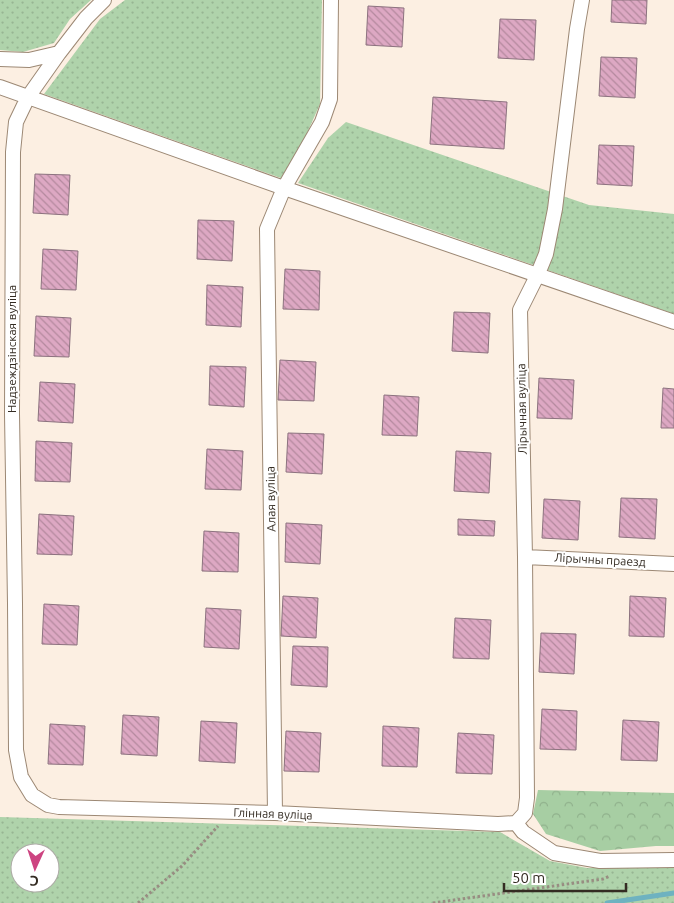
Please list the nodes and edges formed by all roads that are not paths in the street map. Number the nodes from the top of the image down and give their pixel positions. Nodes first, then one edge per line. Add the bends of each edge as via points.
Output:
1 (104, 0) edge
2 (331, 0) edge
3 (582, 0) edge
4 (59, 53) junction
5 (0, 59) edge
6 (0, 88) edge
7 (28, 97) junction
8 (284, 188) junction
9 (537, 276) junction
10 (670, 319) edge
11 (12, 414) junction
12 (0, 423) edge
13 (0, 451) edge
14 (12, 460) junction
15 (525, 557) junction
16 (674, 564) edge
17 (32, 795) joint
18 (275, 813) junction
19 (516, 823) junction
20 (674, 860) edge

1 - 4 street, Надзеждзінская вуліца
2 - 8 street, Алая вуліца via 330,99 322,122
3 - 9 street, Лірычная вуліца via 555,209 546,254
4 - 5 street via 29,60
4 - 7 street, Надзеждзінская вуліца
6 - 7 street
7 - 8 street
7 - 11 street, Надзеждзінская вуліца via 16,122 13,152
8 - 9 street
8 - 18 street, Алая вуліца via 267,229
9 - 10 street
9 - 15 street, Лірычная вуліца via 520,310
11 - 12 street
11 - 14 street, Надзеждзінская вуліца
13 - 14 street
14 - 17 street, Надзеждзінская вуліца via 16,750 21,778
15 - 16 street, Лірычны праезд
15 - 19 street, Лірычная вуліца via 527,798 525,813
17 - 18 street, Глінная вуліца via 59,807
18 - 19 street, Глінная вуліца
19 - 20 street via 523,832 554,853 600,861

